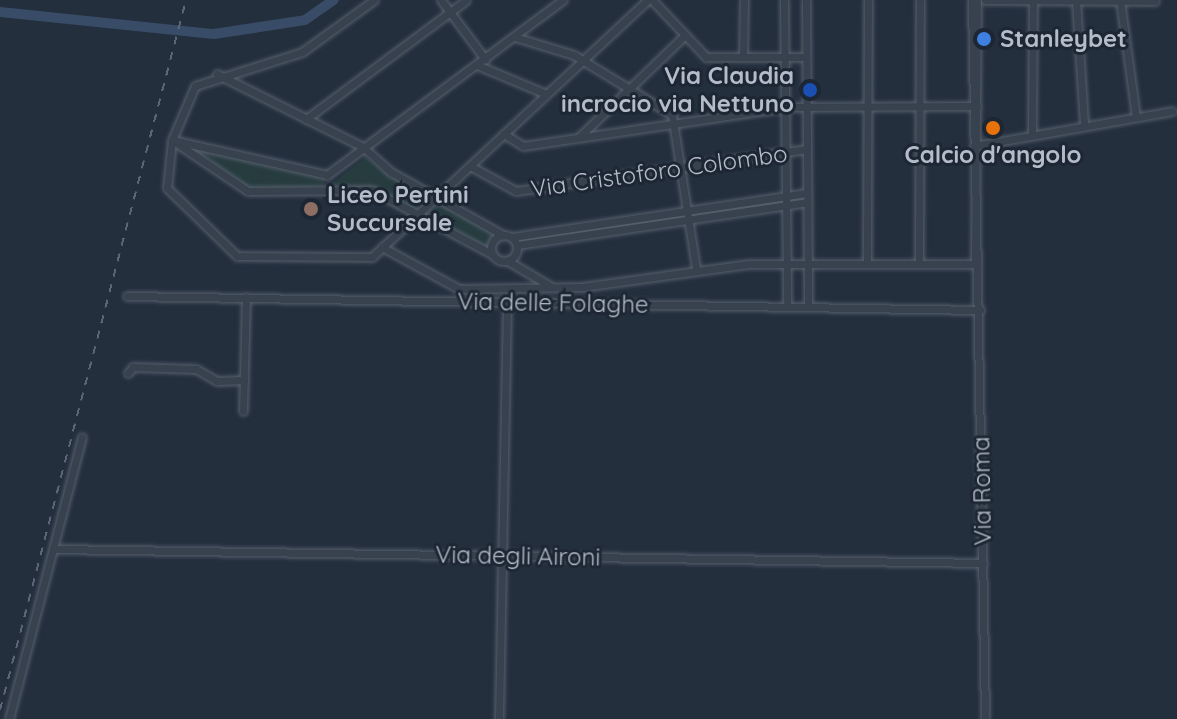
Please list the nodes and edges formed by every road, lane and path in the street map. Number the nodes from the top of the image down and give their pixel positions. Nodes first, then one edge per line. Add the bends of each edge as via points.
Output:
1 (374, 0) edge
2 (441, 0) edge
3 (466, 0) edge
4 (563, 0) edge
5 (650, 0) edge
6 (744, 0) edge
7 (784, 0) edge
8 (806, 0) edge
9 (868, 0) edge
10 (920, 0) edge
11 (974, 0) edge
12 (985, 0) edge
13 (1033, 0) edge
14 (1076, 0) edge
15 (1120, 0) edge
16 (1155, 1) edge
17 (449, 12) junction
18 (685, 35) junction
19 (515, 37) junction
20 (743, 57) junction
21 (786, 57) junction
22 (806, 57) junction
23 (485, 59) junction
24 (583, 61) junction
25 (477, 65) junction
26 (217, 74) junction
27 (626, 88) junction
28 (546, 94) junction
29 (807, 106) junction
30 (974, 106) junction
31 (787, 107) junction
32 (868, 107) junction
33 (920, 107) junction
34 (1172, 111) dead end
35 (1136, 117) junction
36 (306, 119) junction
37 (674, 122) junction
38 (1084, 125) junction
39 (978, 128) junction
40 (504, 134) junction
41 (1032, 134) junction
42 (579, 137) junction
43 (172, 140) junction
44 (995, 141) junction
45 (974, 146) junction
46 (807, 149) junction
47 (366, 150) junction
48 (787, 152) junction
49 (470, 166) junction
50 (681, 168) junction
51 (327, 175) junction
52 (326, 188) junction
53 (436, 197) junction
54 (807, 198) junction
55 (787, 199) junction
56 (417, 214) junction
57 (688, 215) junction
58 (511, 239) junction
59 (382, 247) junction
60 (492, 254) junction
61 (508, 261) junction
62 (867, 262) junction
63 (919, 262) junction
64 (807, 263) junction
65 (787, 264) junction
66 (975, 264) junction
67 (696, 269) junction
68 (582, 287) junction
69 (552, 288) junction
70 (127, 296) dead end
71 (246, 297) junction
72 (507, 303) junction
73 (582, 303) junction
74 (787, 306) junction
75 (808, 307) junction
76 (980, 310) junction
77 (128, 373) dead end
78 (244, 380) junction
79 (243, 411) dead end
80 (82, 437) dead end
81 (53, 549) junction
82 (503, 556) junction
83 (983, 563) junction
84 (9, 719) edge
85 (499, 719) edge
86 (985, 719) edge

1 - 26 street via 302,52
2 - 17 street
3 - 17 street
4 - 19 street
5 - 18 street
5 - 24 street
6 - 20 street
7 - 21 street
8 - 22 street
9 - 32 street
10 - 33 street
11 - 30 street, Via Roma
12 - 13 street
13 - 14 street
13 - 41 street
14 - 15 street
14 - 38 street
15 - 16 street
15 - 35 street
17 - 23 street
17 - 36 street
18 - 20 street via 706,57
18 - 27 street
19 - 23 street
19 - 24 street
20 - 21 street
21 - 22 street
21 - 31 street
22 - 29 street
23 - 25 street
24 - 27 street
24 - 28 street
25 - 28 street
25 - 47 street
26 - 36 street
26 - 43 street via 196,84
27 - 37 street
27 - 42 street
28 - 40 street
29 - 31 street
29 - 32 street
29 - 46 street
30 - 33 street
30 - 39 street, Via Roma
30 - 45 street, Via Roma
31 - 37 street
31 - 48 street
32 - 33 street
32 - 62 street
33 - 63 street
34 - 35 street
35 - 38 street
36 - 47 street
37 - 42 street
37 - 50 street
38 - 41 street
39 - 44 street
39 - 45 street, Via Roma
40 - 42 street via 523,146
40 - 49 street
41 - 44 street
43 - 51 street
43 - 52 street via 249,191
43 - 59 street via 168,191 234,254 362,259
44 - 45 street
45 - 66 street, Via Roma
46 - 48 street, Via Cristoforo Colombo
46 - 54 street
47 - 51 street
47 - 53 street
48 - 50 street, Via Cristoforo Colombo
48 - 55 street
49 - 50 street, Via Cristoforo Colombo via 516,191
49 - 53 street
50 - 57 street
51 - 52 street
52 - 56 street via 372,190
53 - 56 street
53 - 58 street
54 - 55 street
54 - 64 street
55 - 57 street
55 - 65 street
56 - 59 street
56 - 60 street
57 - 58 street
57 - 67 street
58 - 60 street via 492,241
58 - 61 street
59 - 69 street via 454,289
60 - 61 street
61 - 69 street
62 - 63 street
62 - 64 street
63 - 66 street
64 - 65 street
64 - 75 street
65 - 67 street
65 - 74 street
66 - 76 street, Via Roma
67 - 68 street
68 - 69 street
68 - 73 street
70 - 71 street, Via delle Folaghe
71 - 72 street, Via delle Folaghe
71 - 78 street
72 - 73 street, Via delle Folaghe
72 - 82 street
73 - 74 street, Via delle Folaghe
74 - 75 street, Via delle Folaghe
75 - 76 street, Via delle Folaghe
76 - 83 street, Via Roma
77 - 78 street via 133,367 196,369 217,381
78 - 79 street
80 - 81 street
81 - 82 street, Via degli Aironi
81 - 84 street
82 - 83 street, Via degli Aironi
82 - 85 street
83 - 86 street, Via Roma

